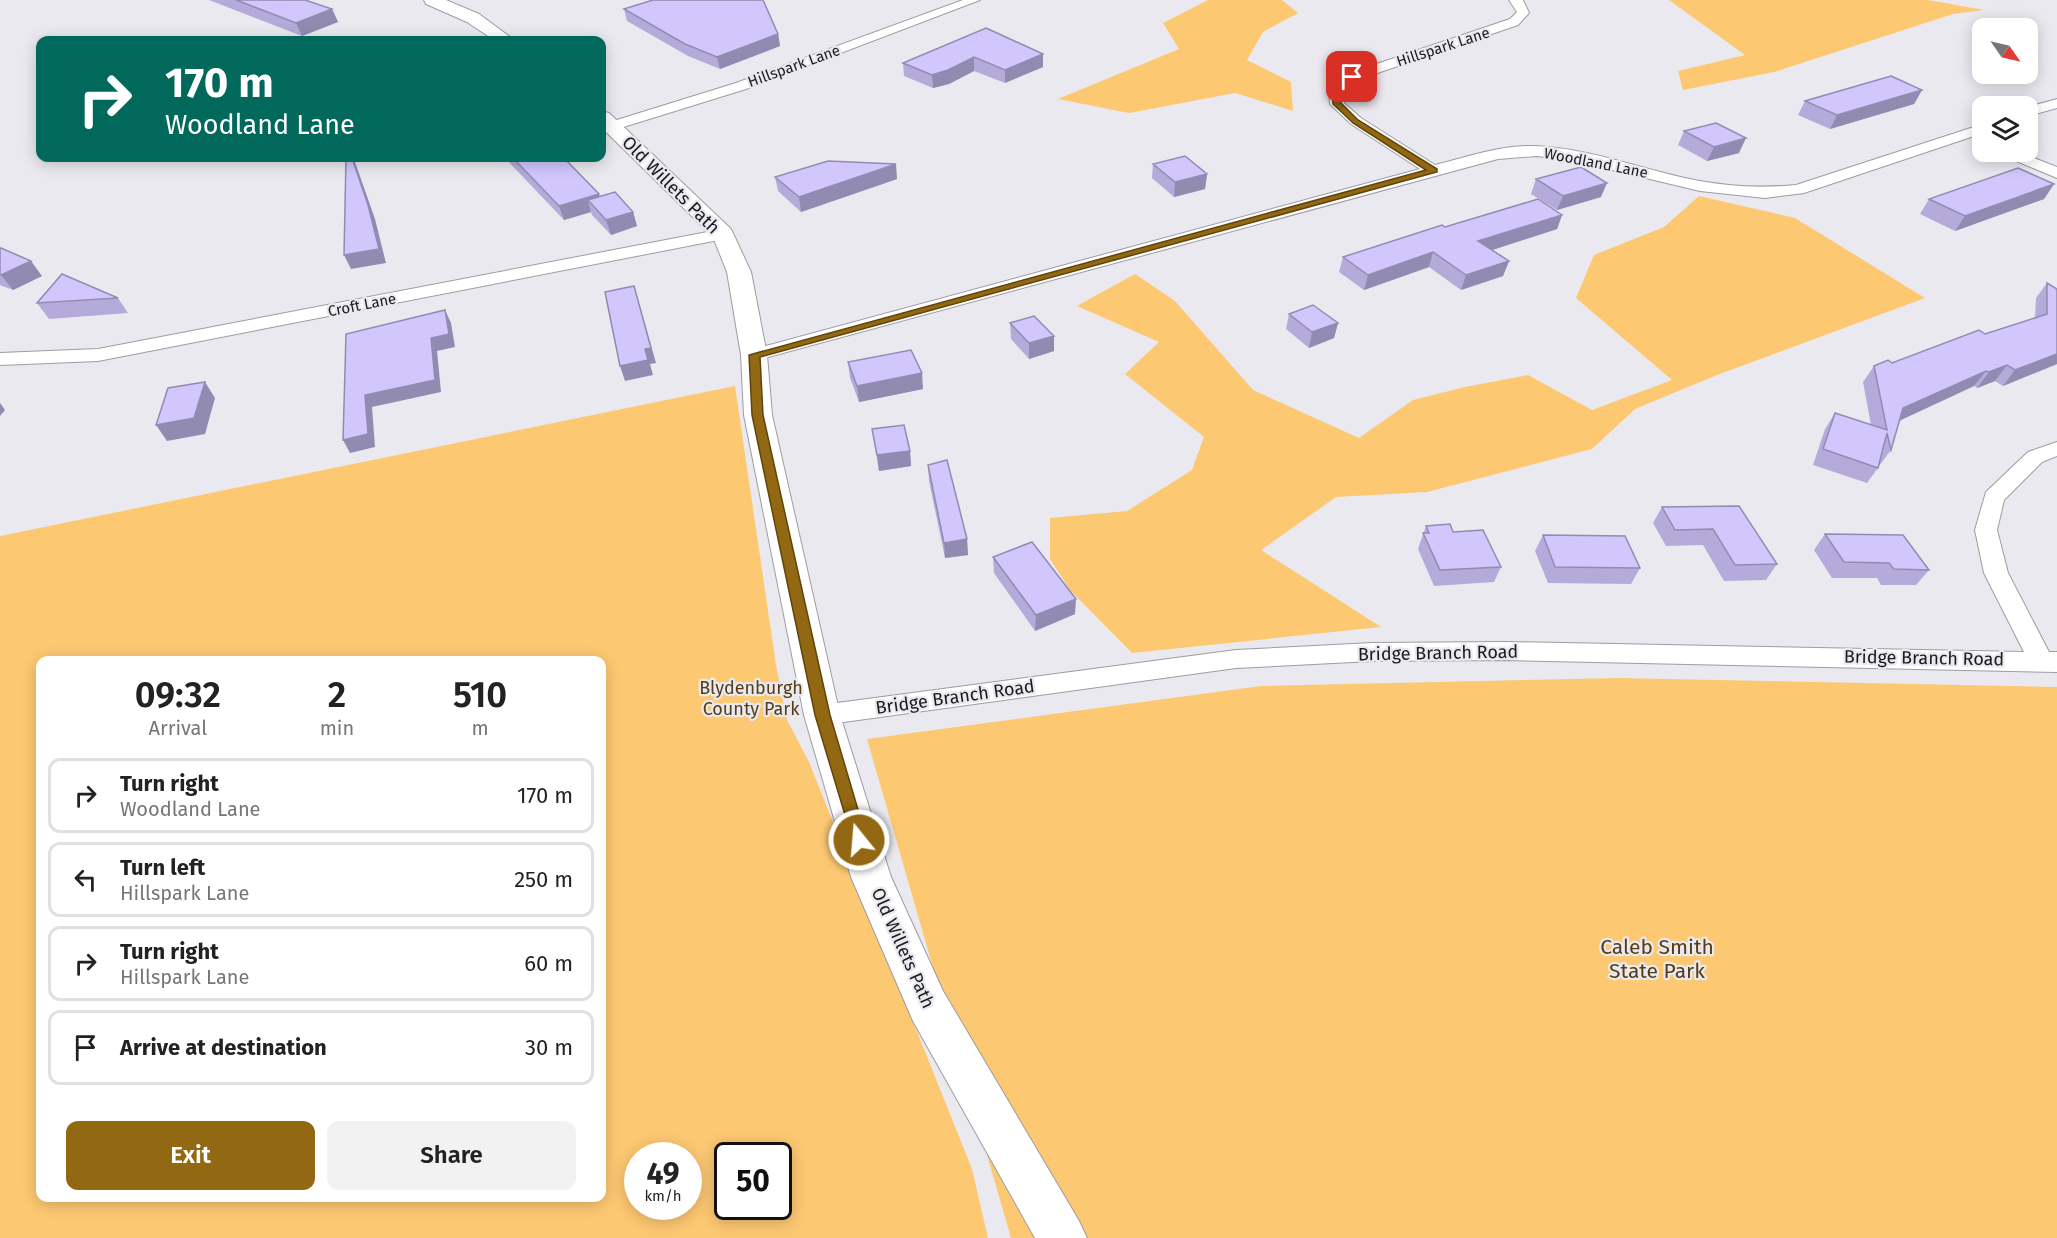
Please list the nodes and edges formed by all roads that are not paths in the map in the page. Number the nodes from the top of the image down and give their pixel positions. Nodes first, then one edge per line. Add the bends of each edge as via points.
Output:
1 (432, 0) edge
2 (974, 0) edge
3 (1515, 0) edge
4 (499, 36) edge
5 (2057, 103) edge
6 (2038, 109) edge
7 (607, 122) edge
8 (1972, 132) edge
9 (1966, 134) junction
10 (1972, 136) edge
11 (2031, 162) edge
12 (1433, 171) junction
13 (2057, 173) edge
14 (723, 234) junction
15 (754, 355) junction
16 (0, 359) edge
17 (2057, 449) edge
18 (2049, 661) edge
19 (822, 715) junction
20 (1062, 1238) edge

1 - 4 main road via 473,18
2 - 7 street, Hillspark Lane via 741,86
3 - 12 street, Hillspark Lane via 1523,13 1514,22 1352,77 1336,89 1337,104 1356,121
5 - 6 street
7 - 14 main road, Old Willets Path
8 - 9 street, Woodland Lane
9 - 10 street
9 - 12 street, Woodland Lane via 1798,190 1774,194 1732,192 1536,151 1501,154
11 - 13 street
12 - 15 street, Woodland Lane
14 - 15 main road, Old Willets Path via 739,272
14 - 16 street, Croft Lane via 98,356
15 - 19 main road, Old Willets Path via 758,415
17 - 18 street via 2035,457 1994,497 1986,530 1996,573
18 - 19 street, Bridge Branch Road via 1372,652 1236,659
19 - 20 main road, Old Willets Path via 872,877 928,1006

